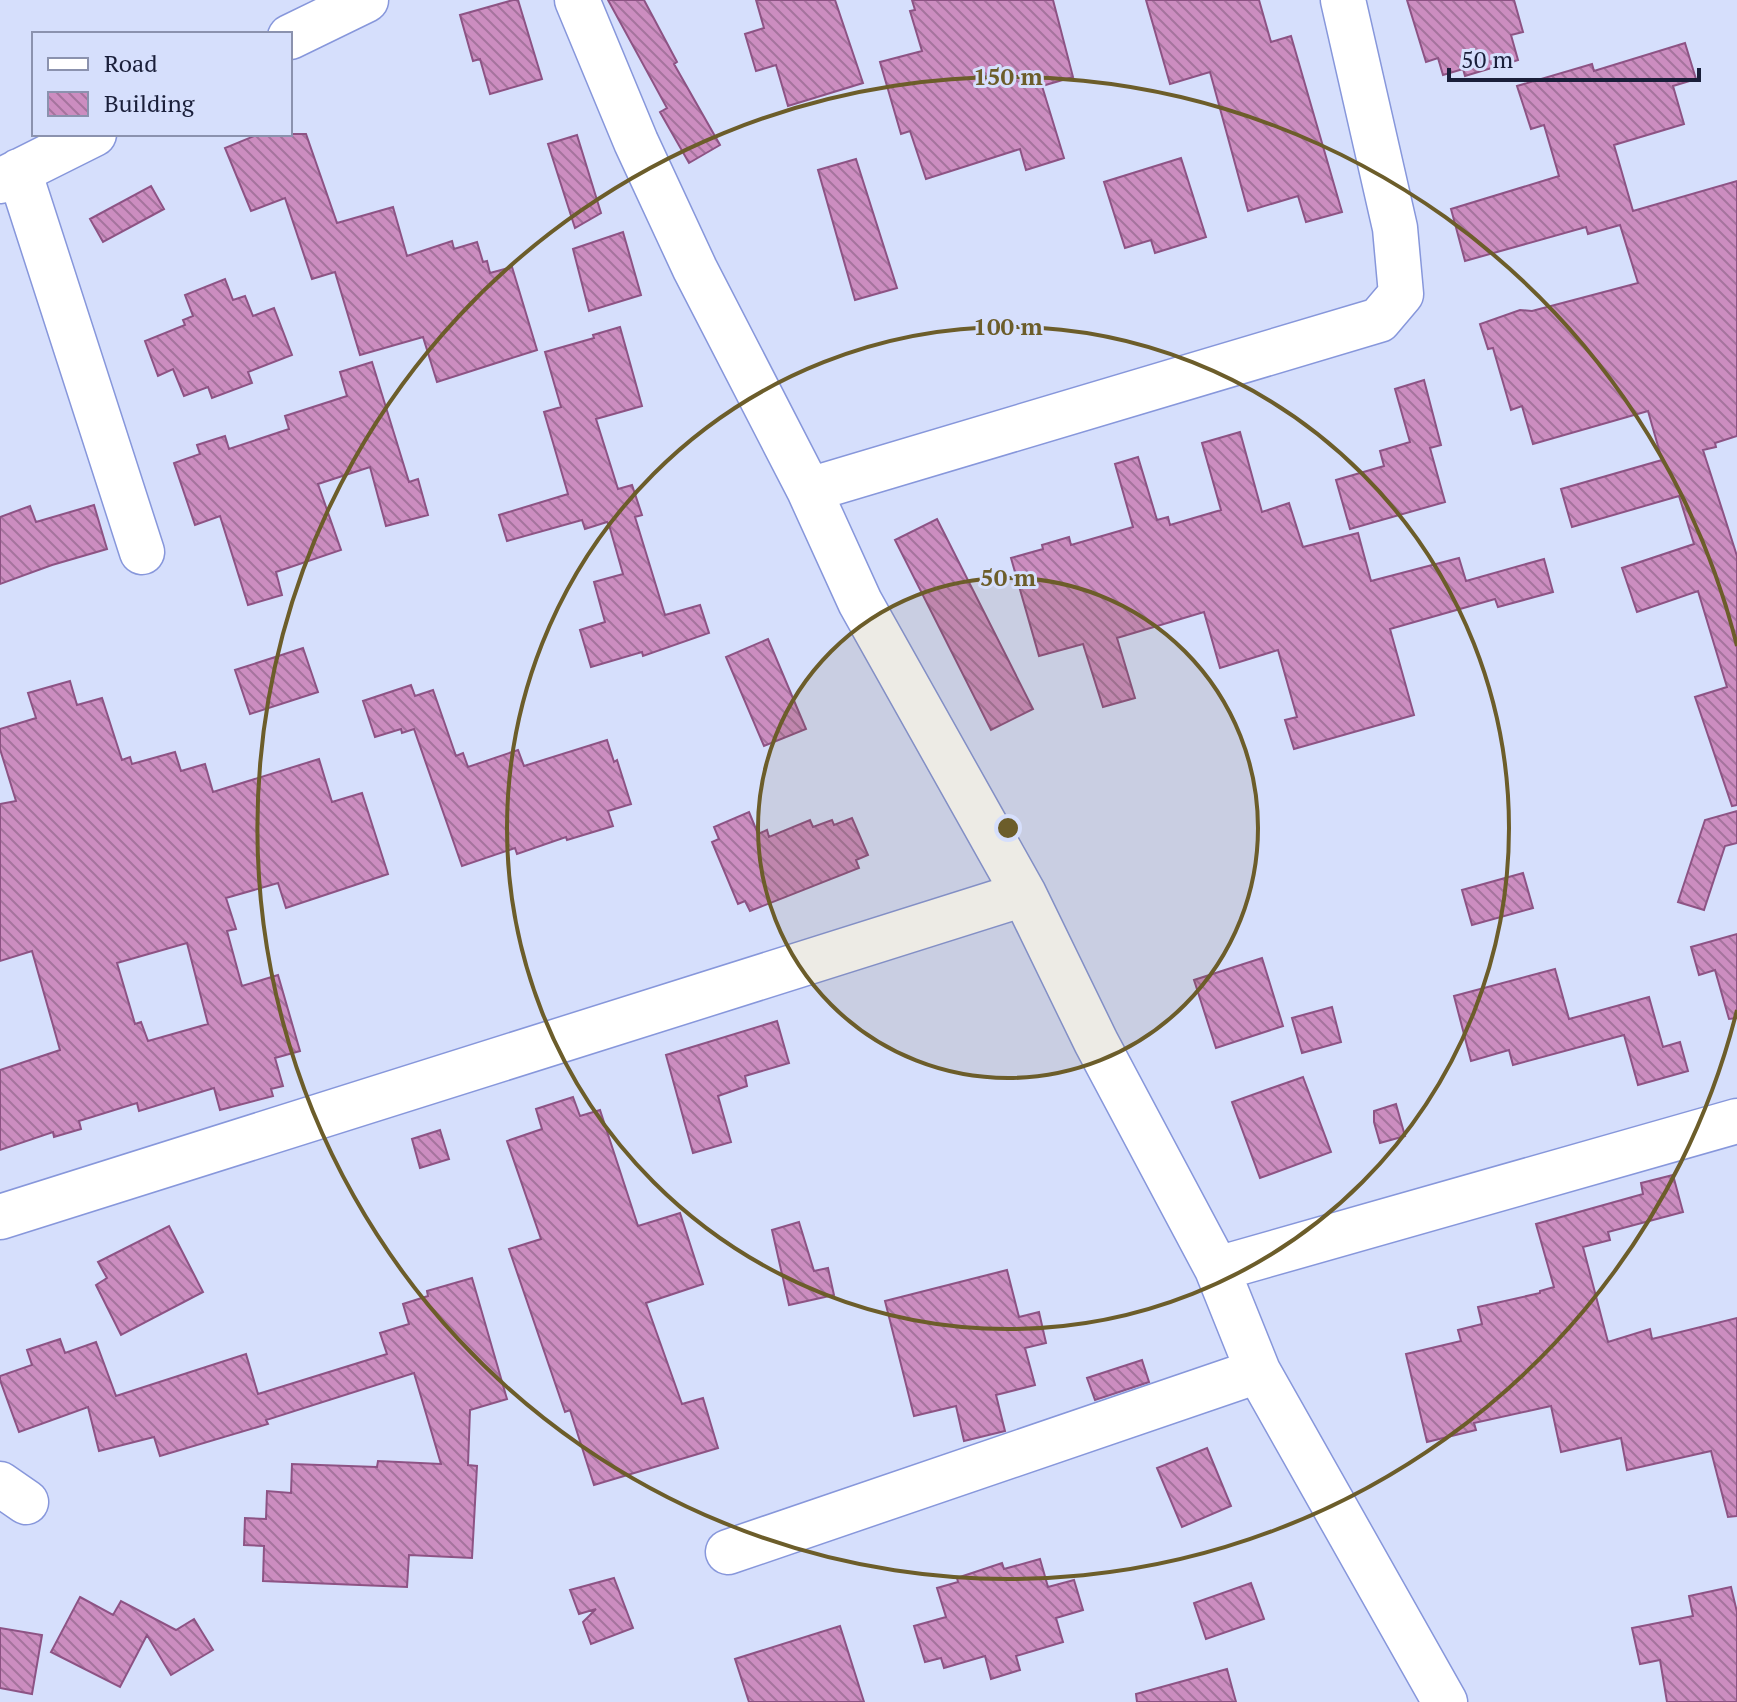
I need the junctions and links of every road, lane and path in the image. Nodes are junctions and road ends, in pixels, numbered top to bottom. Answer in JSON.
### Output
{"nodes":[{"id":1,"x":366,"y":0,"type":"edge"},
{"id":2,"x":577,"y":0,"type":"edge"},
{"id":3,"x":1343,"y":0,"type":"edge"},
{"id":4,"x":292,"y":36,"type":"edge"},
{"id":5,"x":90,"y":136,"type":"edge"},
{"id":6,"x":10,"y":176,"type":"edge"},
{"id":7,"x":809,"y":490,"type":"junction"},
{"id":8,"x":142,"y":552,"type":"dead end"},
{"id":9,"x":1024,"y":894,"type":"junction"},
{"id":10,"x":1737,"y":1121,"type":"edge"},
{"id":11,"x":0,"y":1217,"type":"edge"},
{"id":12,"x":1217,"y":1269,"type":"junction"},
{"id":13,"x":1258,"y":1371,"type":"junction"},
{"id":14,"x":728,"y":1552,"type":"dead end"},
{"id":15,"x":1445,"y":1702,"type":"edge"}],
"edges":[{"from":1,"to":4,"type":"street"},
{"from":2,"to":7,"type":"street"},
{"from":3,"to":7,"type":"street"},
{"from":5,"to":6,"type":"street"},
{"from":6,"to":8,"type":"street"},
{"from":7,"to":9,"type":"street"},
{"from":9,"to":11,"type":"street"},
{"from":9,"to":12,"type":"street"},
{"from":10,"to":12,"type":"street"},
{"from":12,"to":13,"type":"street"},
{"from":13,"to":14,"type":"street"},
{"from":13,"to":15,"type":"street"}]}
